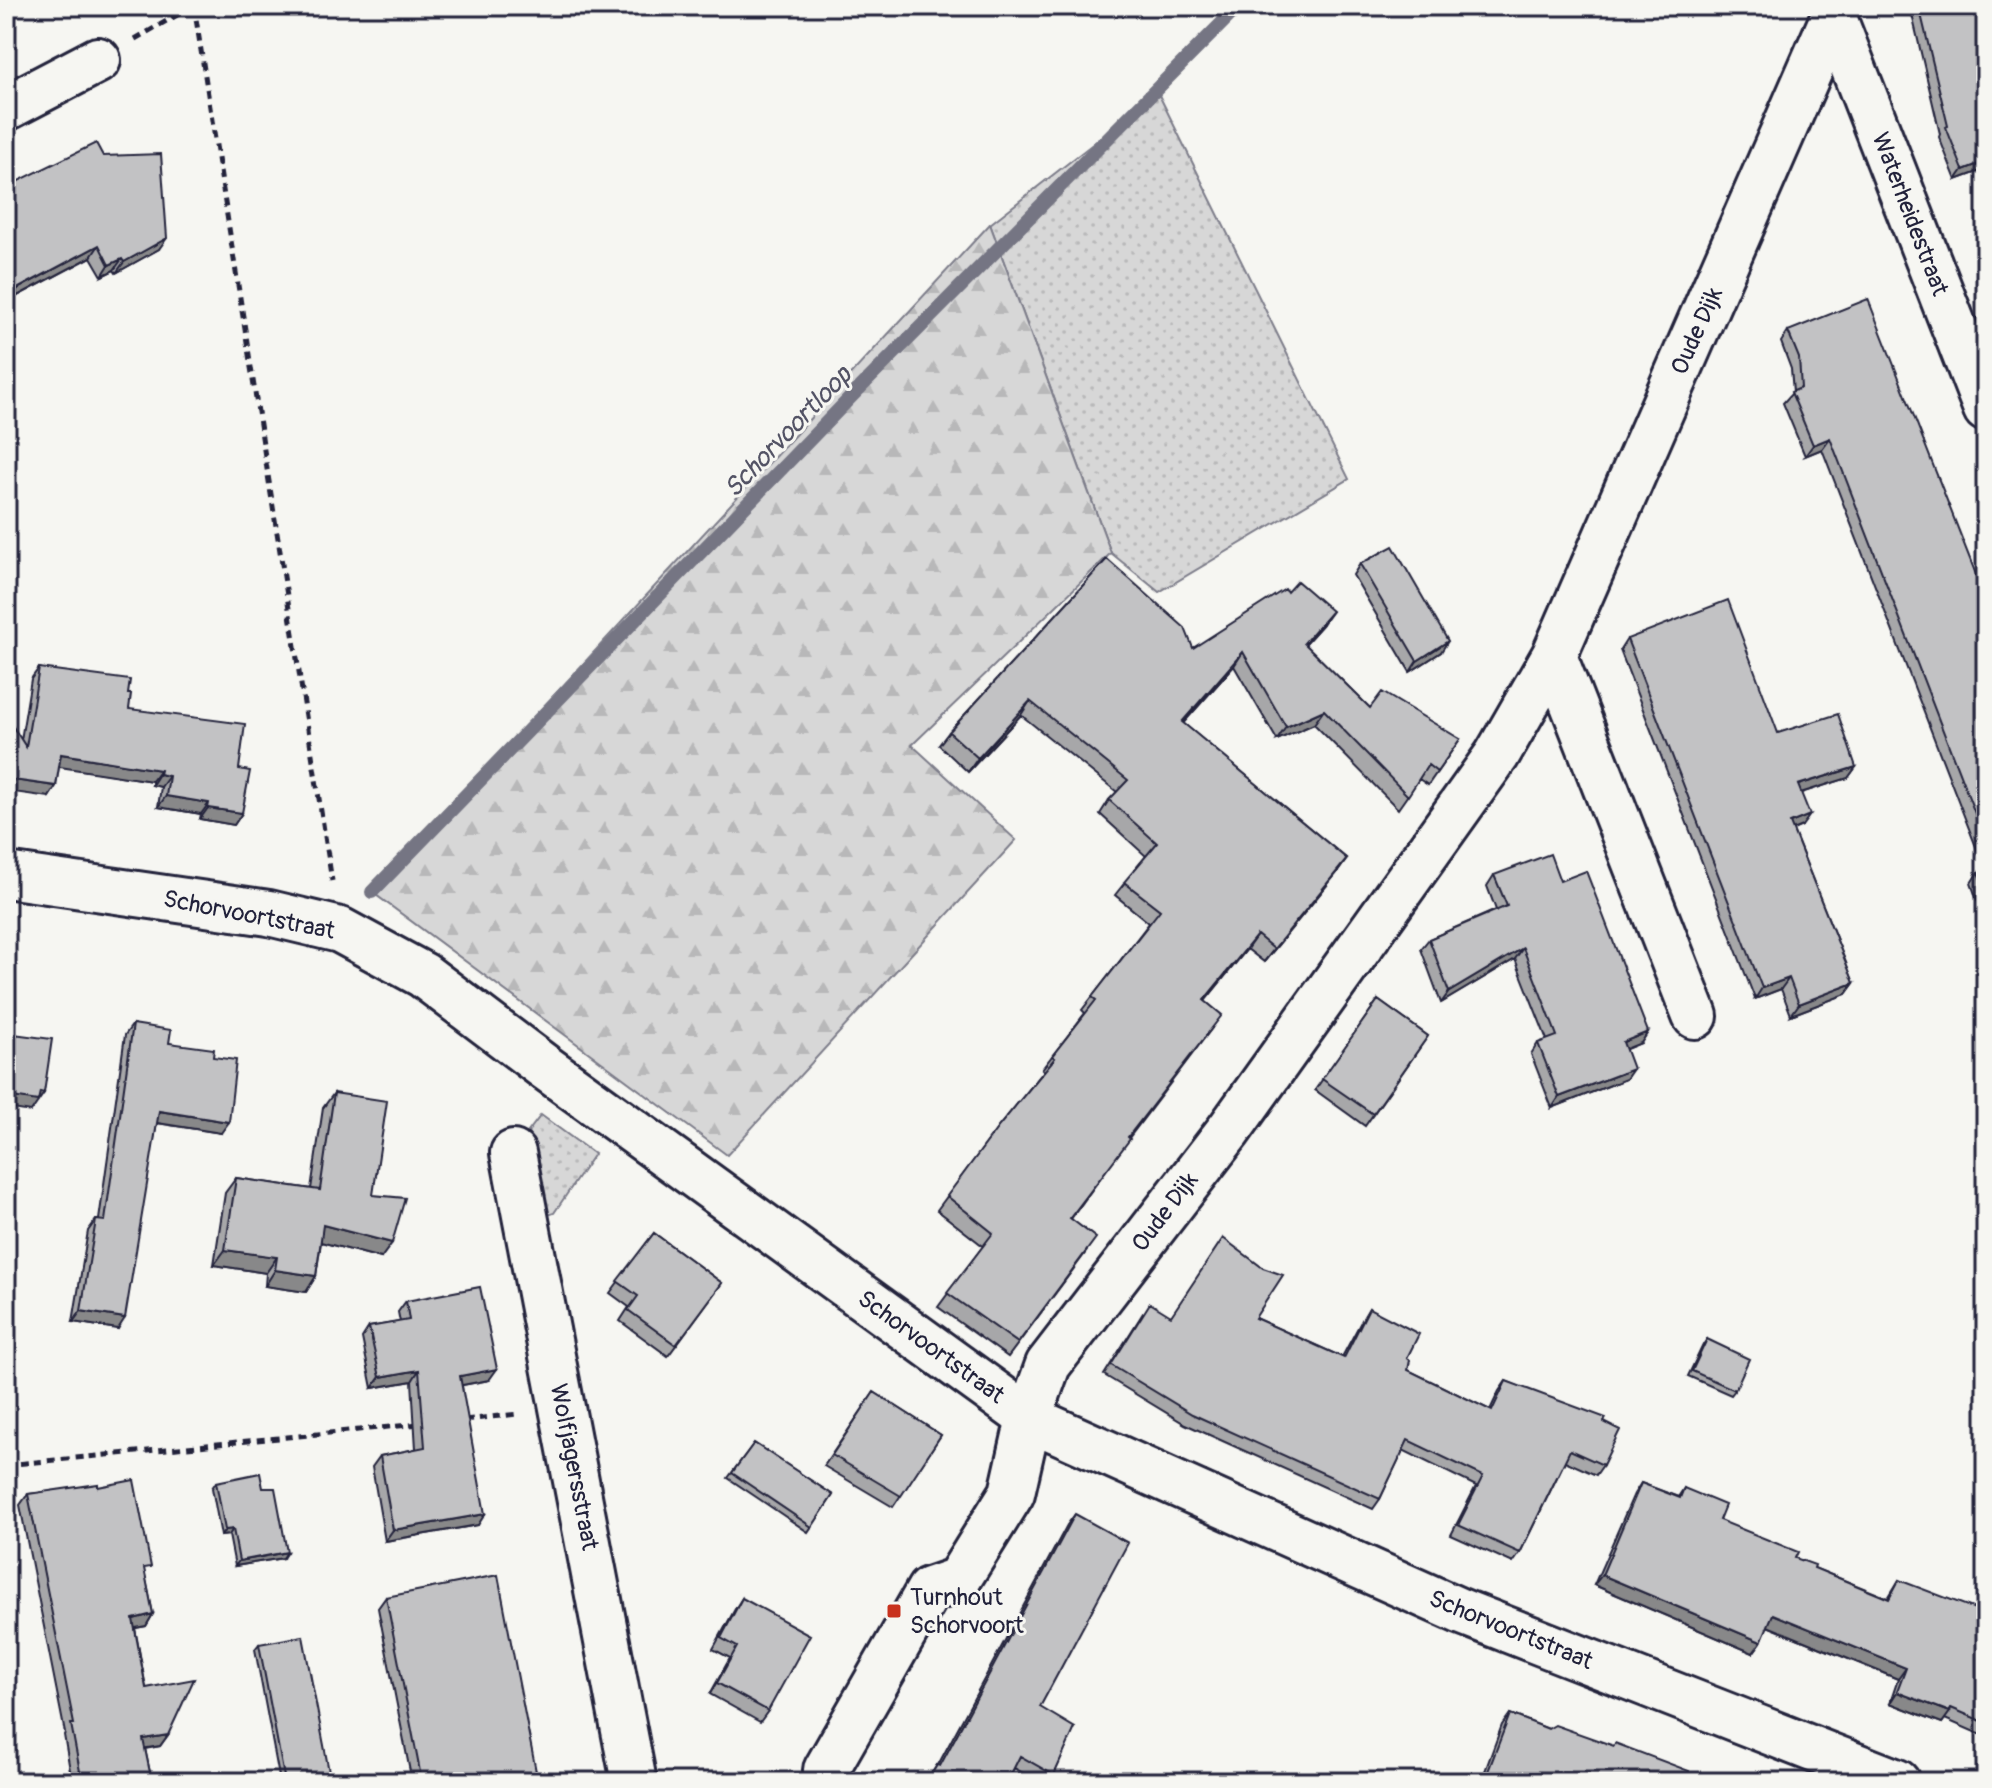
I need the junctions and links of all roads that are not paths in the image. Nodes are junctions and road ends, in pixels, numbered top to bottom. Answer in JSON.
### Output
{"nodes":[{"id":1,"x":1836,"y":12,"type":"edge"},
{"id":2,"x":98,"y":60,"type":"road end"},
{"id":3,"x":6,"y":108,"type":"edge"},
{"id":4,"x":1986,"y":409,"type":"edge"},
{"id":5,"x":1554,"y":656,"type":"junction"},
{"id":6,"x":6,"y":875,"type":"edge"},
{"id":7,"x":1695,"y":1016,"type":"dead end"},
{"id":8,"x":513,"y":1153,"type":"dead end"},
{"id":9,"x":1029,"y":1418,"type":"junction"},
{"id":10,"x":634,"y":1782,"type":"edge"},
{"id":11,"x":829,"y":1782,"type":"edge"},
{"id":12,"x":1897,"y":1782,"type":"edge"}],
"edges":[{"from":1,"to":4,"type":"street","name":"Waterheidestraat"},
{"from":1,"to":5,"type":"street","name":"Oude Dijk"},
{"from":2,"to":3,"type":"street"},
{"from":5,"to":7,"type":"street"},
{"from":5,"to":9,"type":"street","name":"Oude Dijk"},
{"from":6,"to":9,"type":"street","name":"Schorvoortstraat"},
{"from":8,"to":10,"type":"street","name":"Wolfjagersstraat"},
{"from":9,"to":11,"type":"street","name":"Oude Dijk"},
{"from":9,"to":12,"type":"street","name":"Schorvoortstraat"}]}
